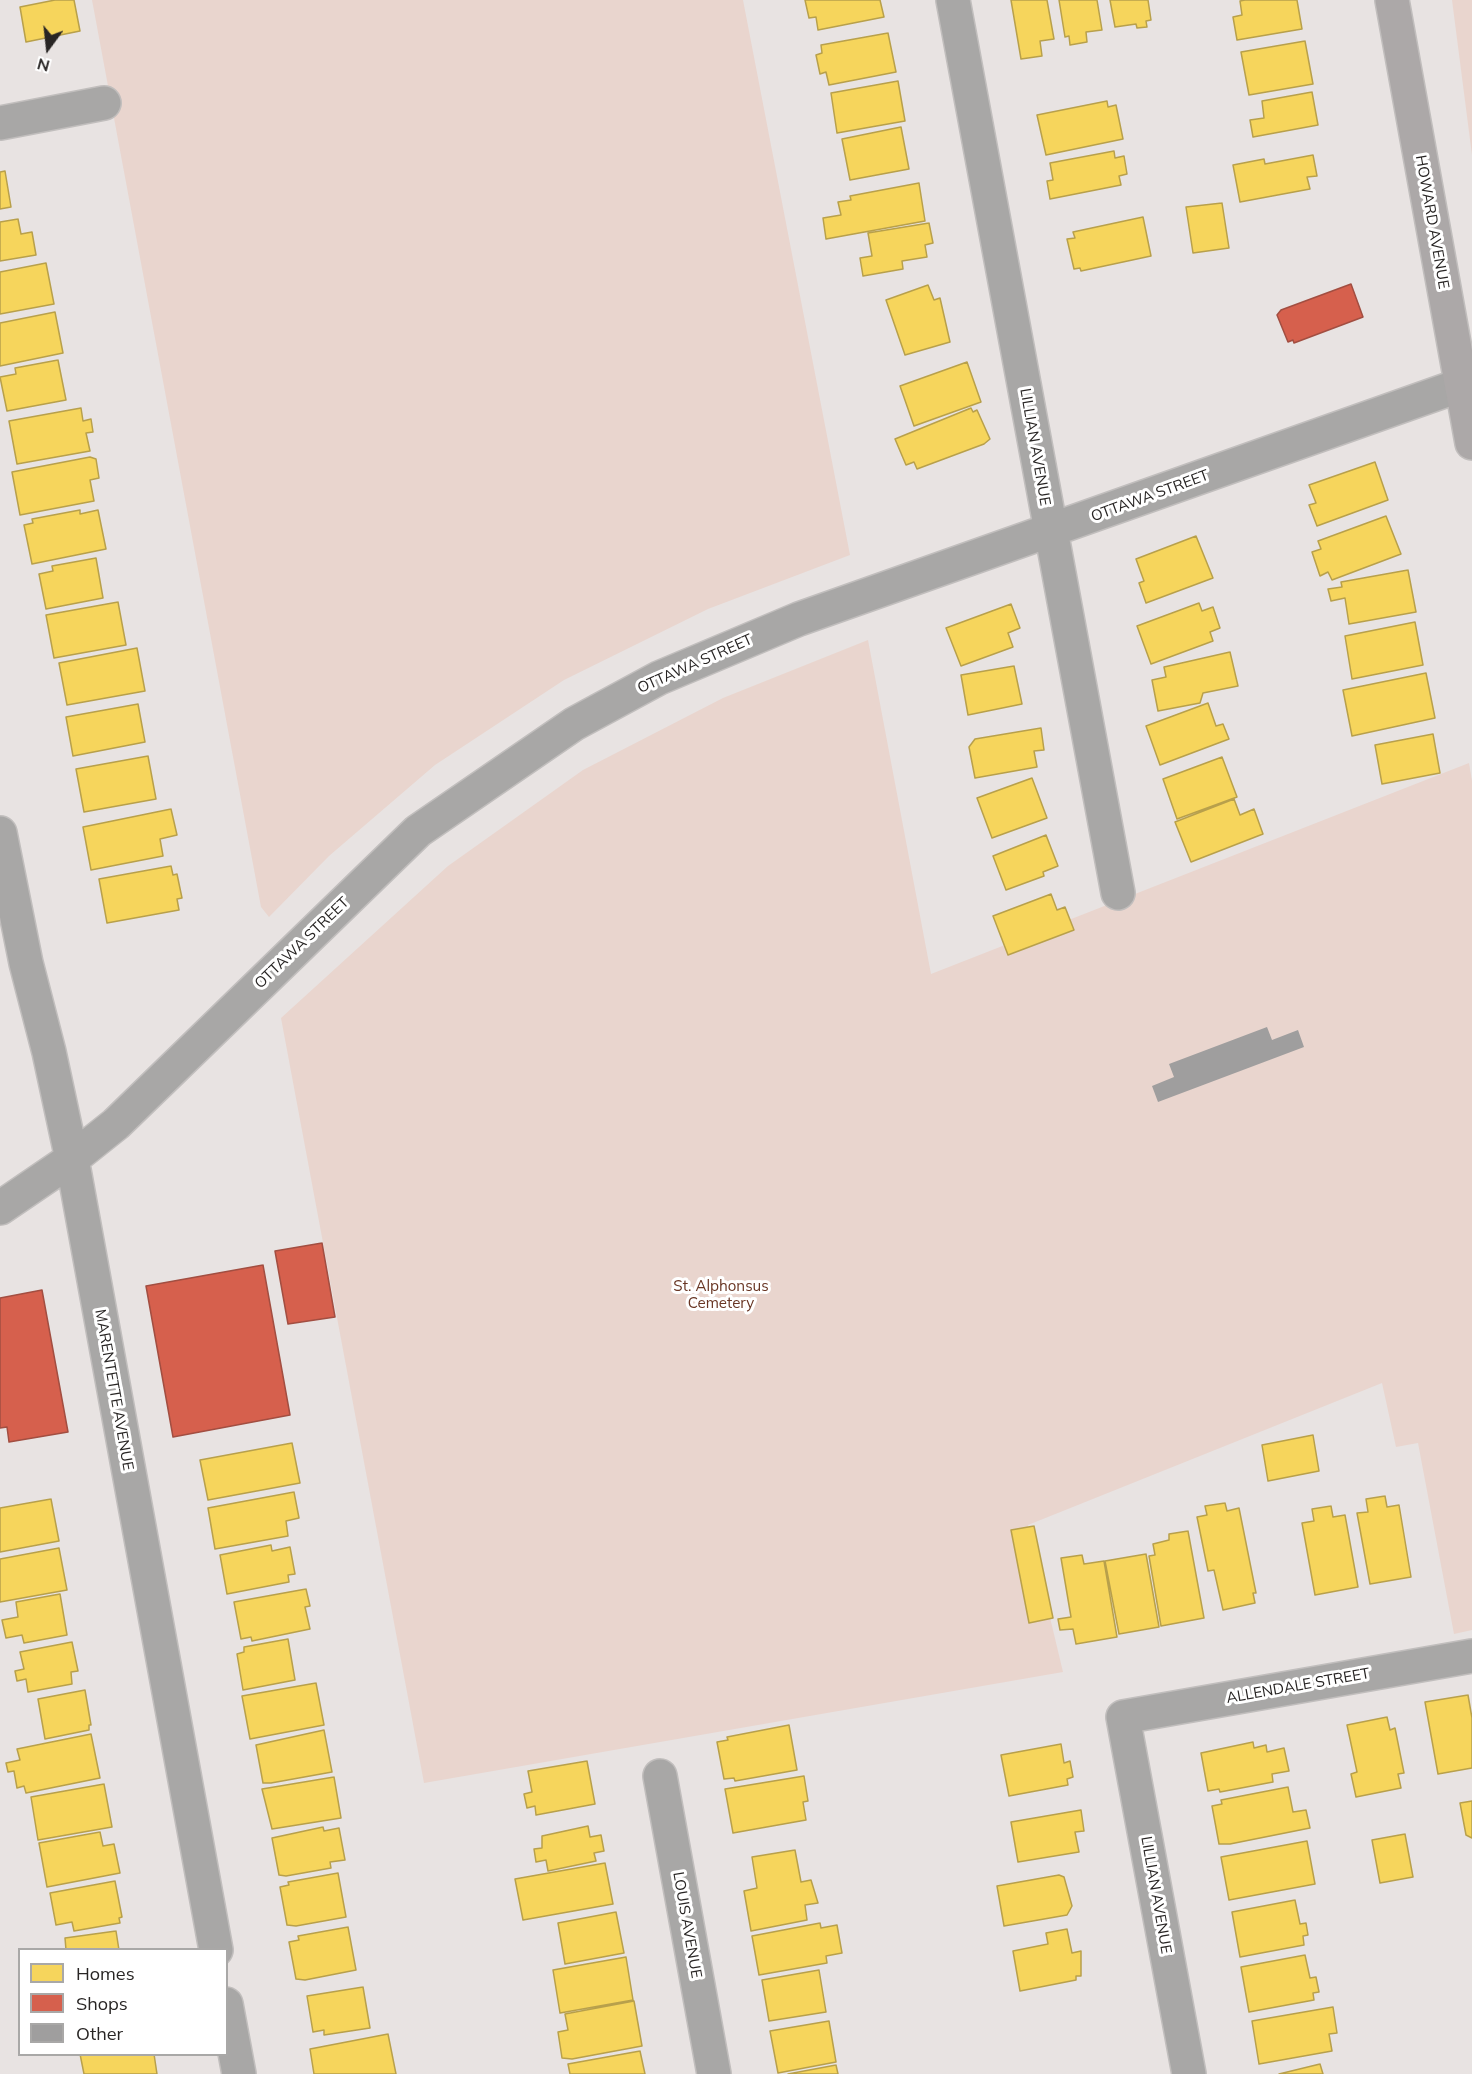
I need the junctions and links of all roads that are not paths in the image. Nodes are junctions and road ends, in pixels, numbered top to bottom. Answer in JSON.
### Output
{"nodes":[{"id":1,"x":953,"y":0,"type":"edge"},
{"id":2,"x":1392,"y":0,"type":"edge"},
{"id":3,"x":104,"y":103,"type":"dead end"},
{"id":4,"x":0,"y":123,"type":"edge"},
{"id":5,"x":1461,"y":385,"type":"junction"},
{"id":6,"x":1472,"y":443,"type":"edge"},
{"id":7,"x":1051,"y":531,"type":"junction"},
{"id":8,"x":0,"y":833,"type":"edge"},
{"id":9,"x":1118,"y":893,"type":"dead end"},
{"id":10,"x":72,"y":1159,"type":"junction"},
{"id":11,"x":0,"y":1208,"type":"edge"},
{"id":12,"x":1472,"y":1656,"type":"edge"},
{"id":13,"x":1123,"y":1717,"type":"joint"},
{"id":14,"x":660,"y":1776,"type":"dead end"},
{"id":15,"x":216,"y":1948,"type":"edge"},
{"id":16,"x":228,"y":2015,"type":"edge"},
{"id":17,"x":239,"y":2074,"type":"edge"},
{"id":18,"x":714,"y":2074,"type":"edge"},
{"id":19,"x":1189,"y":2074,"type":"edge"}],
"edges":[{"from":1,"to":7,"type":"street","name":"LILLIAN AVENUE"},
{"from":2,"to":5,"type":"main road","name":"HOWARD AVENUE"},
{"from":3,"to":4,"type":"street"},
{"from":5,"to":6,"type":"main road","name":"HOWARD AVENUE"},
{"from":5,"to":7,"type":"street","name":"OTTAWA STREET"},
{"from":7,"to":9,"type":"street","name":"LILLIAN AVENUE"},
{"from":7,"to":10,"type":"street","name":"OTTAWA STREET"},
{"from":8,"to":10,"type":"street","name":"MARENTETTE AVENUE"},
{"from":10,"to":11,"type":"street","name":"OTTAWA STREET"},
{"from":10,"to":15,"type":"street","name":"MARENTETTE AVENUE"},
{"from":12,"to":13,"type":"street","name":"ALLENDALE STREET"},
{"from":13,"to":19,"type":"street","name":"LILLIAN AVENUE"},
{"from":14,"to":18,"type":"street","name":"LOUIS AVENUE"},
{"from":16,"to":17,"type":"street"}]}
